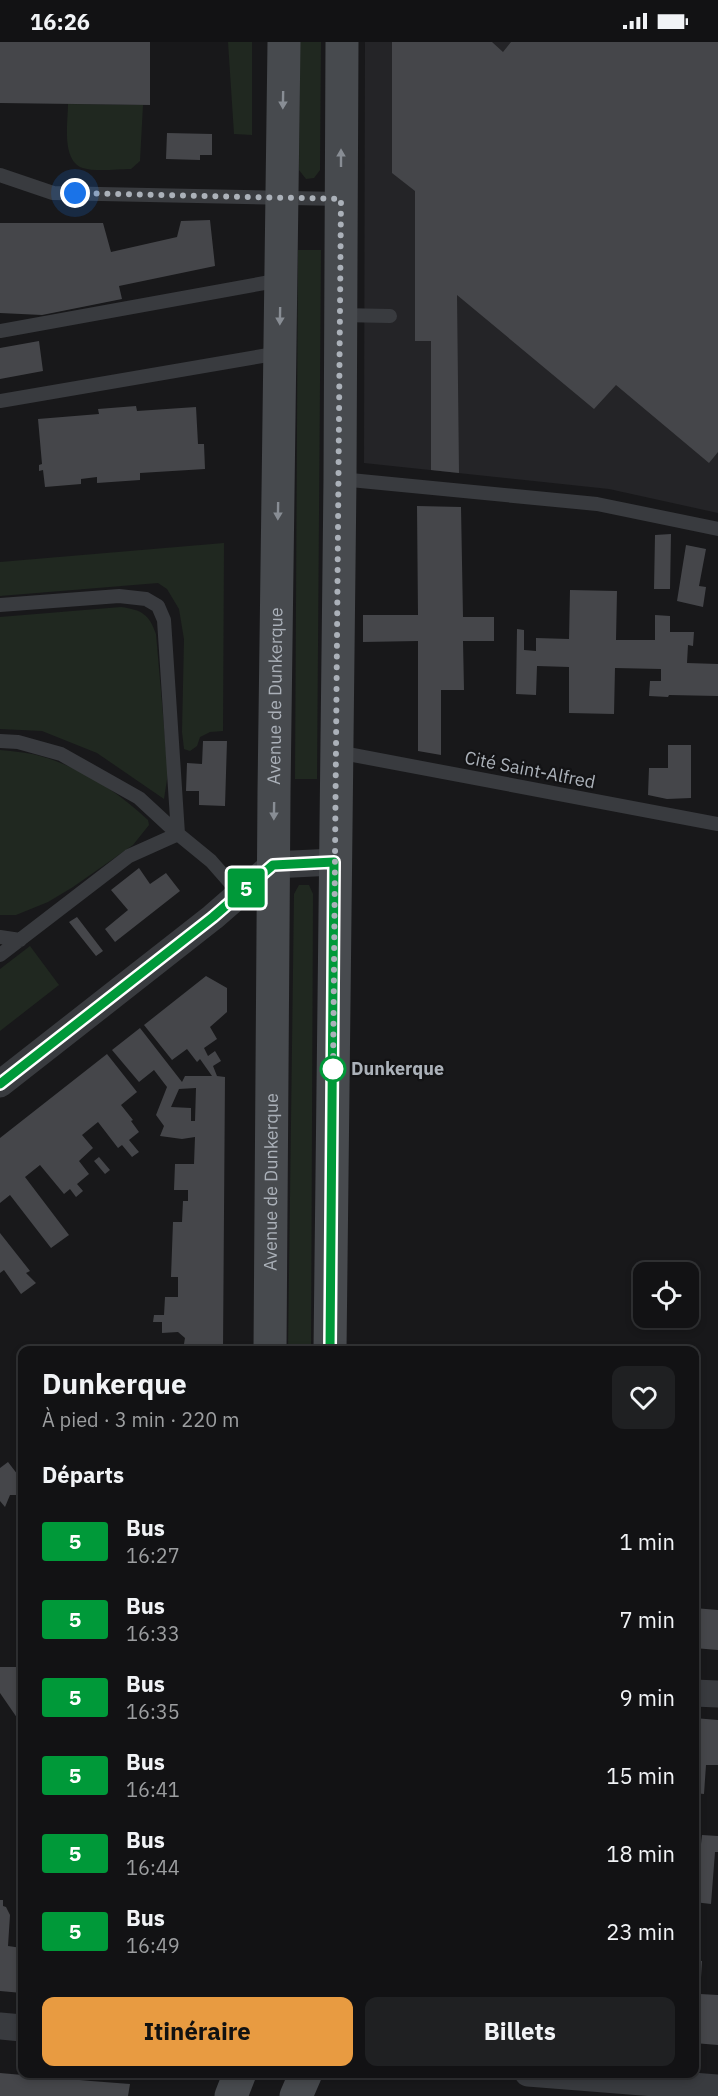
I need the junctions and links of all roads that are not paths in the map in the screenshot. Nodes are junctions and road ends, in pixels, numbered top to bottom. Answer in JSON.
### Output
{"nodes":[{"id":1,"x":284,"y":42,"type":"edge"},
{"id":2,"x":342,"y":42,"type":"edge"},
{"id":3,"x":0,"y":175,"type":"edge"},
{"id":4,"x":282,"y":197,"type":"junction"},
{"id":5,"x":341,"y":199,"type":"junction"},
{"id":6,"x":281,"y":280,"type":"junction"},
{"id":7,"x":340,"y":315,"type":"junction"},
{"id":8,"x":390,"y":316,"type":"dead end"},
{"id":9,"x":0,"y":331,"type":"edge"},
{"id":10,"x":280,"y":353,"type":"junction"},
{"id":11,"x":0,"y":401,"type":"edge"},
{"id":12,"x":340,"y":479,"type":"junction"},
{"id":13,"x":718,"y":529,"type":"edge"},
{"id":14,"x":0,"y":604,"type":"edge"},
{"id":15,"x":0,"y":741,"type":"edge"},
{"id":16,"x":336,"y":752,"type":"junction"},
{"id":17,"x":718,"y":824,"type":"edge"},
{"id":18,"x":178,"y":834,"type":"junction"},
{"id":19,"x":334,"y":862,"type":"junction"},
{"id":20,"x":273,"y":865,"type":"junction"},
{"id":21,"x":240,"y":894,"type":"junction"},
{"id":22,"x":0,"y":937,"type":"edge"},
{"id":23,"x":20,"y":940,"type":"junction"},
{"id":24,"x":0,"y":956,"type":"edge"},
{"id":25,"x":0,"y":1084,"type":"edge"},
{"id":26,"x":270,"y":1346,"type":"edge"},
{"id":27,"x":330,"y":1346,"type":"edge"},
{"id":28,"x":699,"y":1693,"type":"edge"},
{"id":29,"x":718,"y":1694,"type":"edge"},
{"id":30,"x":0,"y":2026,"type":"edge"},
{"id":31,"x":18,"y":2028,"type":"edge"},
{"id":32,"x":238,"y":2078,"type":"edge"},
{"id":33,"x":304,"y":2078,"type":"edge"},
{"id":34,"x":565,"y":2078,"type":"edge"},
{"id":35,"x":718,"y":2088,"type":"edge"},
{"id":36,"x":647,"y":2089,"type":"edge"},
{"id":37,"x":231,"y":2096,"type":"edge"},
{"id":38,"x":296,"y":2096,"type":"edge"}],
"edges":[{"from":1,"to":4,"type":"main road","name":"Avenue de Dunkerque","one_way":true},
{"from":5,"to":2,"type":"main road","one_way":true},
{"from":3,"to":4,"type":"lane"},
{"from":4,"to":5,"type":"lane"},
{"from":4,"to":6,"type":"main road","name":"Avenue de Dunkerque"},
{"from":5,"to":7,"type":"main road"},
{"from":6,"to":9,"type":"lane"},
{"from":6,"to":10,"type":"main road","name":"Avenue de Dunkerque","one_way":true},
{"from":7,"to":8,"type":"lane"},
{"from":7,"to":12,"type":"main road"},
{"from":10,"to":11,"type":"lane"},
{"from":10,"to":20,"type":"main road","name":"Avenue de Dunkerque","one_way":true},
{"from":12,"to":13,"type":"lane"},
{"from":12,"to":16,"type":"main road"},
{"from":14,"to":18,"type":"lane"},
{"from":15,"to":18,"type":"lane"},
{"from":16,"to":17,"type":"lane","name":"Cité Saint-Alfred"},
{"from":16,"to":19,"type":"main road"},
{"from":18,"to":21,"type":"lane"},
{"from":18,"to":23,"type":"lane"},
{"from":19,"to":20,"type":"street"},
{"from":19,"to":27,"type":"main road"},
{"from":20,"to":21,"type":"street"},
{"from":20,"to":26,"type":"main road","name":"Avenue de Dunkerque"},
{"from":21,"to":25,"type":"street"},
{"from":22,"to":23,"type":"lane"},
{"from":23,"to":24,"type":"lane"},
{"from":28,"to":29,"type":"street"},
{"from":30,"to":31,"type":"street"},
{"from":32,"to":37,"type":"main road"},
{"from":33,"to":38,"type":"main road"},
{"from":34,"to":36,"type":"street"},
{"from":35,"to":36,"type":"street"}]}
